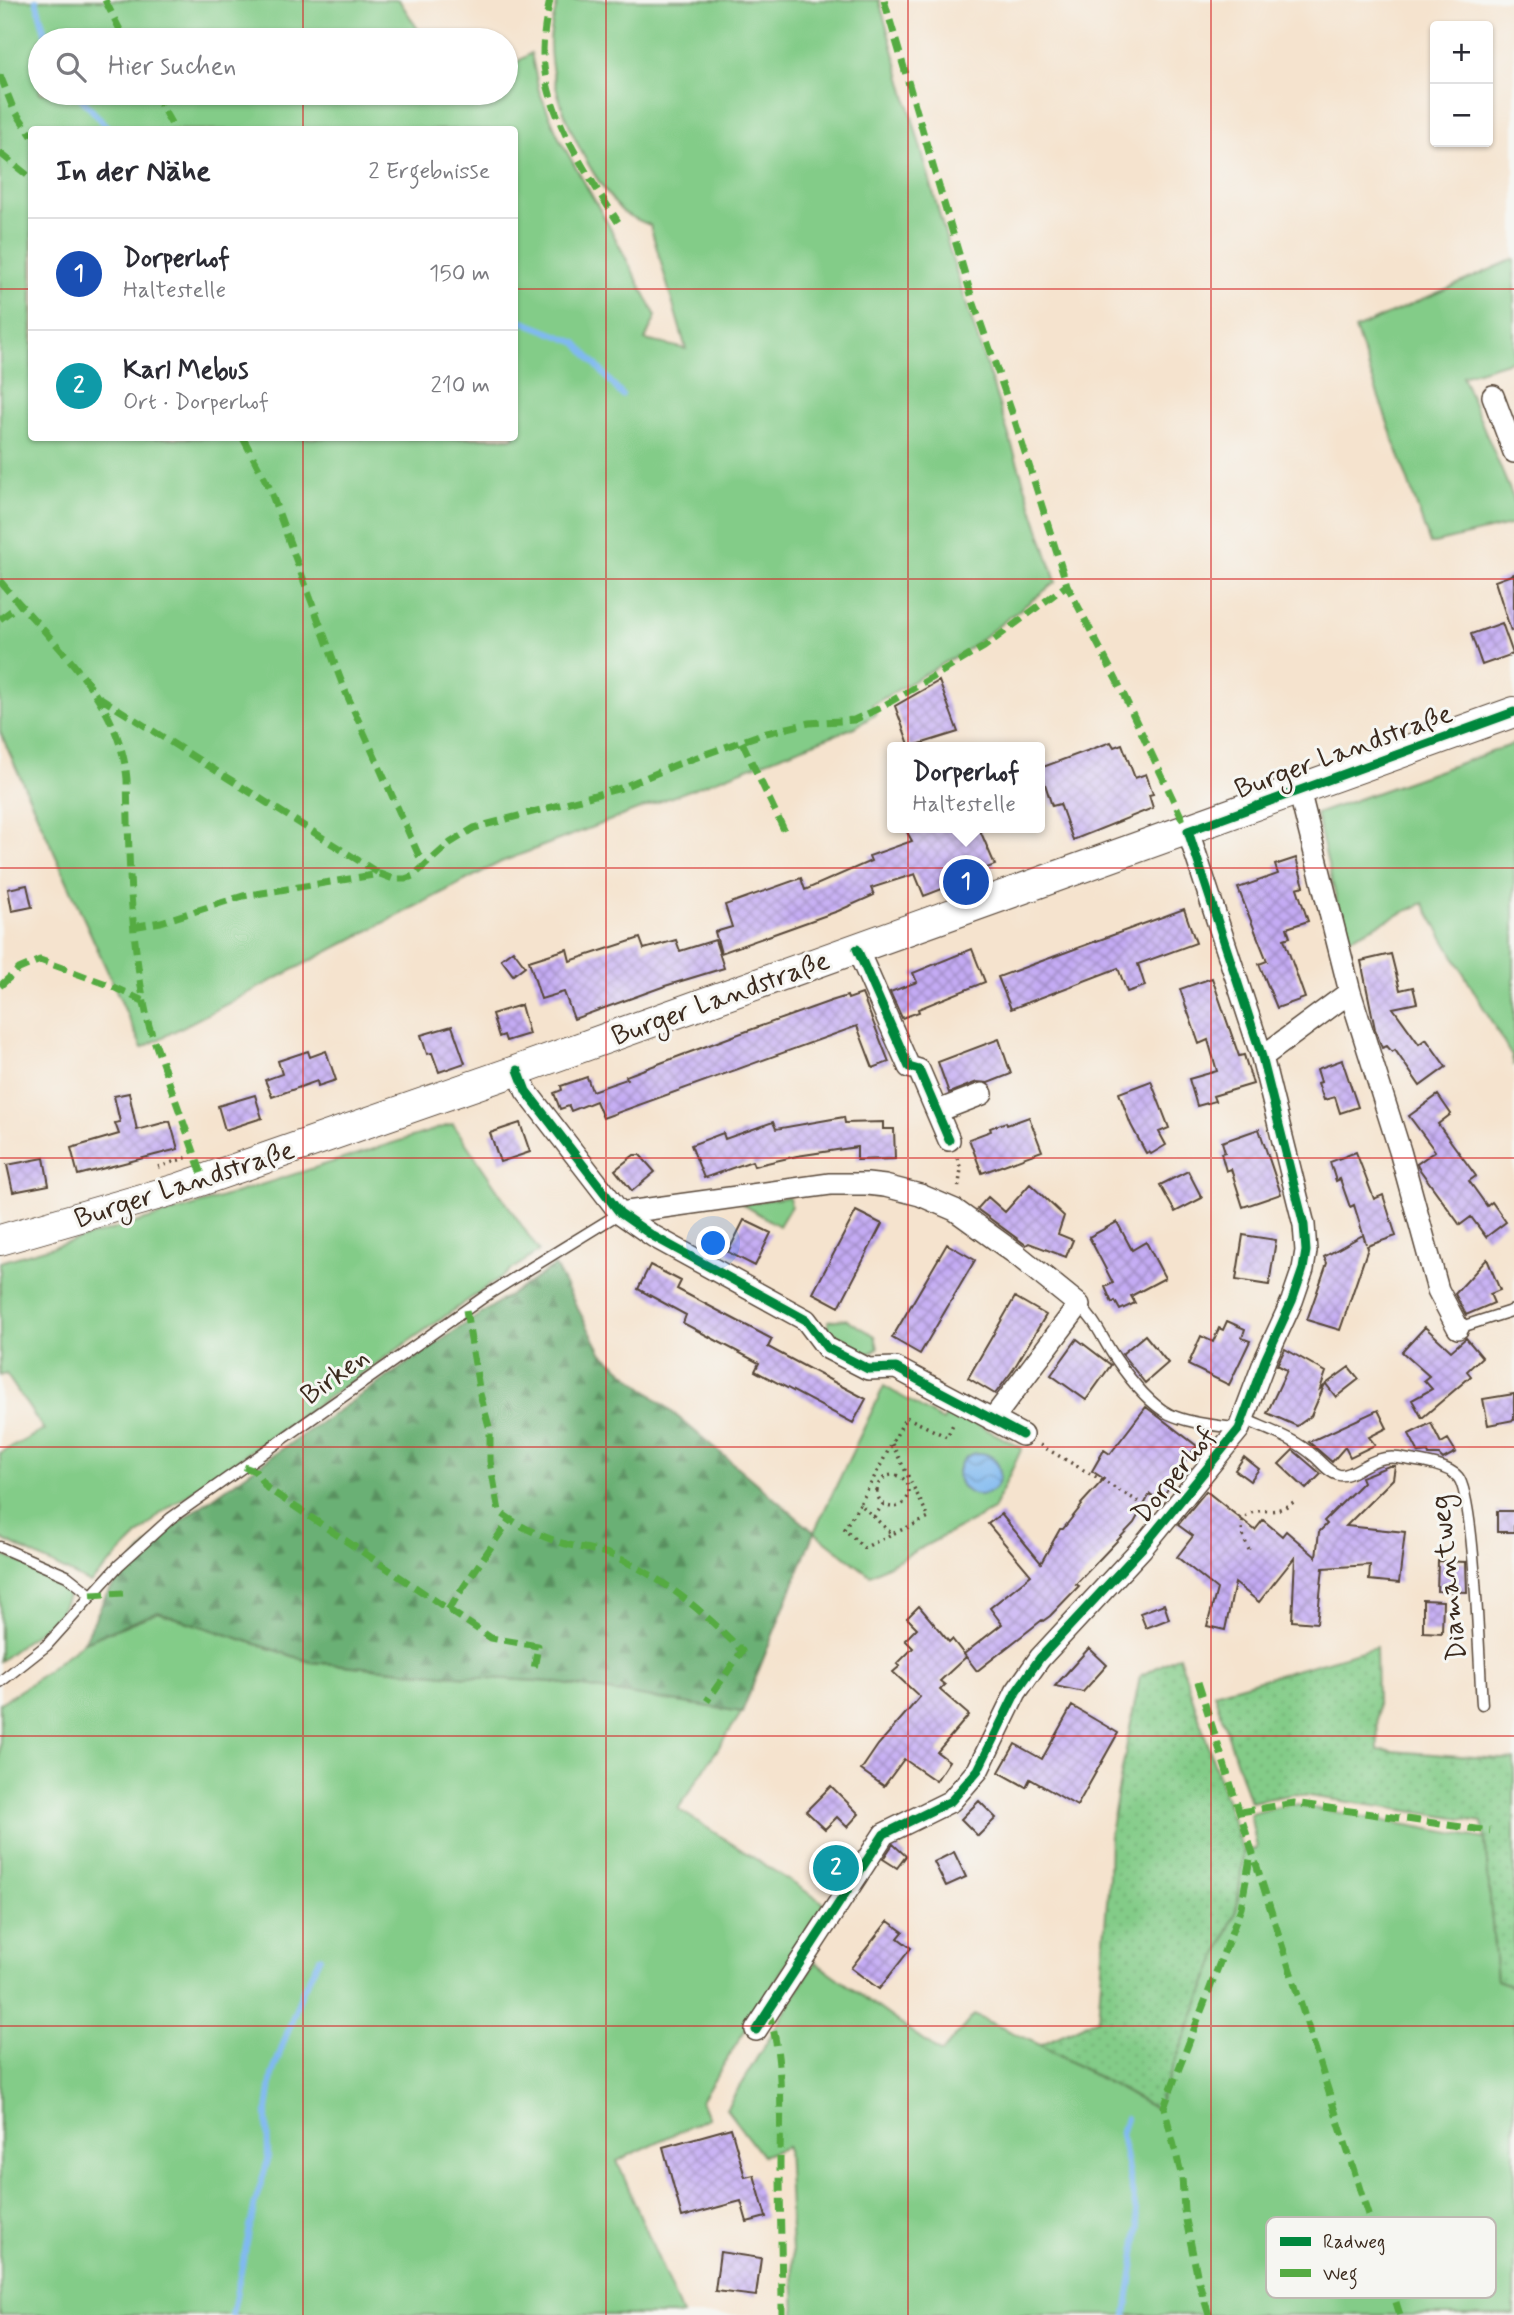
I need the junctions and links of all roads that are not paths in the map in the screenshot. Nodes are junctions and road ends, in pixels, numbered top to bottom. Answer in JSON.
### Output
{"nodes":[{"id":1,"x":1493,"y":396,"type":"dead end"},
{"id":2,"x":1514,"y":453,"type":"edge"},
{"id":3,"x":1514,"y":712,"type":"edge"},
{"id":4,"x":1299,"y":790,"type":"junction"},
{"id":5,"x":1188,"y":831,"type":"junction"},
{"id":6,"x":857,"y":949,"type":"junction"},
{"id":7,"x":1350,"y":992,"type":"junction"},
{"id":8,"x":1262,"y":1057,"type":"junction"},
{"id":9,"x":519,"y":1070,"type":"junction"},
{"id":10,"x":982,"y":1094,"type":"dead end"},
{"id":11,"x":938,"y":1111,"type":"junction"},
{"id":12,"x":949,"y":1140,"type":"road end"},
{"id":13,"x":620,"y":1213,"type":"junction"},
{"id":14,"x":0,"y":1240,"type":"edge"},
{"id":15,"x":1079,"y":1305,"type":"junction"},
{"id":16,"x":1514,"y":1310,"type":"edge"},
{"id":17,"x":1458,"y":1328,"type":"joint"},
{"id":18,"x":992,"y":1420,"type":"junction"},
{"id":19,"x":1241,"y":1424,"type":"junction"},
{"id":20,"x":1022,"y":1435,"type":"road end"},
{"id":21,"x":0,"y":1547,"type":"edge"},
{"id":22,"x":91,"y":1595,"type":"junction"},
{"id":23,"x":0,"y":1682,"type":"edge"},
{"id":24,"x":1482,"y":1704,"type":"dead end"},
{"id":25,"x":755,"y":2030,"type":"dead end"}],
"edges":[{"from":1,"to":2,"type":"street"},
{"from":3,"to":4,"type":"main road","name":"Burger Landstraße"},
{"from":4,"to":5,"type":"main road","name":"Burger Landstraße"},
{"from":4,"to":7,"type":"street"},
{"from":5,"to":6,"type":"main road","name":"Burger Landstraße"},
{"from":5,"to":8,"type":"street","name":"Dorperhof"},
{"from":6,"to":9,"type":"main road","name":"Burger Landstraße"},
{"from":6,"to":11,"type":"street"},
{"from":7,"to":8,"type":"street"},
{"from":7,"to":17,"type":"street"},
{"from":8,"to":19,"type":"street","name":"Dorperhof"},
{"from":9,"to":13,"type":"street"},
{"from":9,"to":14,"type":"main road","name":"Burger Landstraße"},
{"from":10,"to":11,"type":"street"},
{"from":11,"to":12,"type":"street"},
{"from":13,"to":15,"type":"street"},
{"from":13,"to":18,"type":"street"},
{"from":13,"to":22,"type":"lane","name":"Birken"},
{"from":15,"to":18,"type":"street"},
{"from":15,"to":19,"type":"lane","name":"Dorperhof"},
{"from":16,"to":17,"type":"lane"},
{"from":18,"to":20,"type":"street"},
{"from":19,"to":24,"type":"lane","name":"Diamantweg"},
{"from":19,"to":25,"type":"street","name":"Dorperhof"},
{"from":21,"to":22,"type":"lane"},
{"from":22,"to":23,"type":"lane","name":"Birken"}]}
